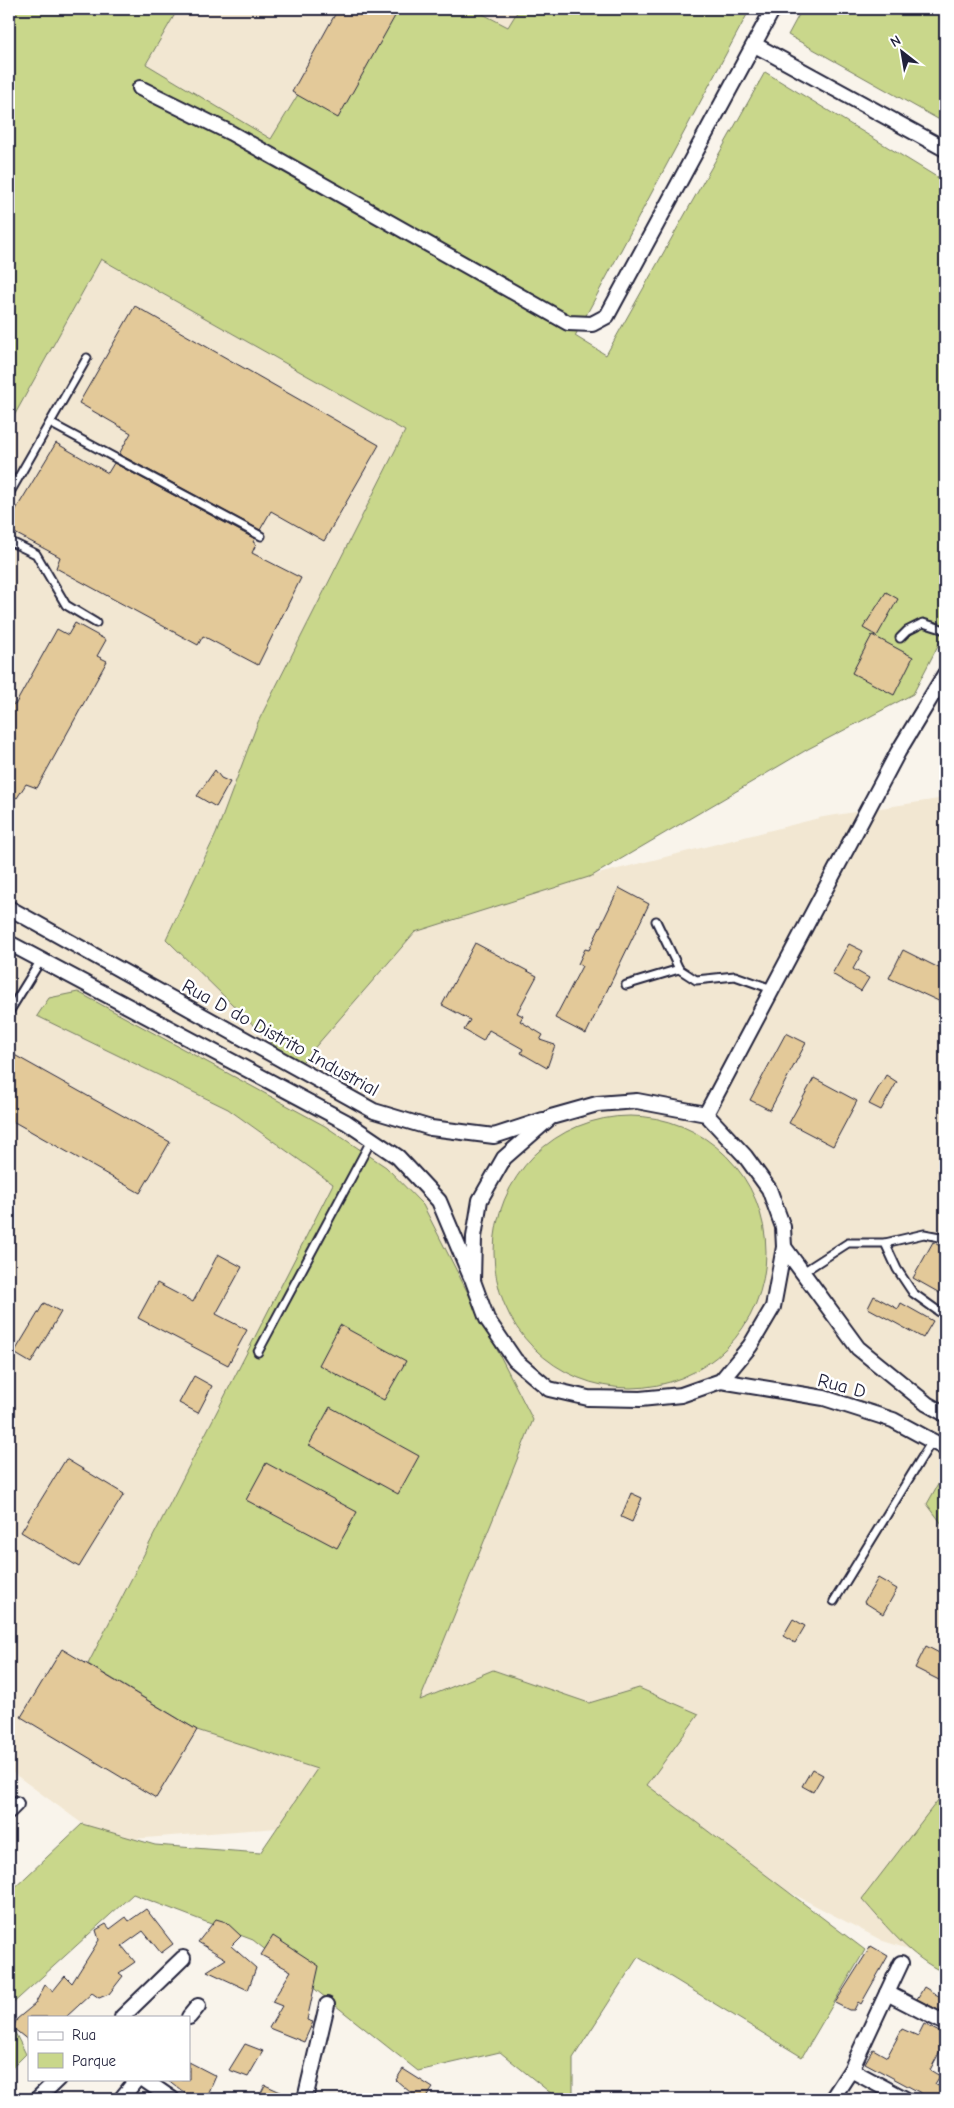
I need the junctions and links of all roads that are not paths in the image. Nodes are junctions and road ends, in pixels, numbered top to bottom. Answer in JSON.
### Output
{"nodes":[{"id":1,"x":773,"y":9,"type":"edge"},
{"id":2,"x":755,"y":45,"type":"junction"},
{"id":3,"x":140,"y":88,"type":"dead end"},
{"id":4,"x":945,"y":149,"type":"edge"},
{"id":5,"x":87,"y":358,"type":"dead end"},
{"id":6,"x":50,"y":423,"type":"junction"},
{"id":7,"x":9,"y":494,"type":"edge"},
{"id":8,"x":260,"y":536,"type":"dead end"},
{"id":9,"x":9,"y":541,"type":"edge"},
{"id":10,"x":96,"y":623,"type":"dead end"},
{"id":11,"x":945,"y":630,"type":"edge"},
{"id":12,"x":900,"y":638,"type":"dead end"},
{"id":13,"x":945,"y":674,"type":"edge"},
{"id":14,"x":9,"y":908,"type":"edge"},
{"id":15,"x":656,"y":921,"type":"dead end"},
{"id":16,"x":9,"y":943,"type":"edge"},
{"id":17,"x":41,"y":960,"type":"junction"},
{"id":18,"x":679,"y":969,"type":"junction"},
{"id":19,"x":626,"y":985,"type":"dead end"},
{"id":20,"x":772,"y":989,"type":"junction"},
{"id":21,"x":9,"y":1012,"type":"edge"},
{"id":22,"x":706,"y":1114,"type":"junction"},
{"id":23,"x":551,"y":1117,"type":"junction"},
{"id":24,"x":372,"y":1139,"type":"junction"},
{"id":25,"x":945,"y":1238,"type":"edge"},
{"id":26,"x":885,"y":1243,"type":"junction"},
{"id":27,"x":784,"y":1247,"type":"junction"},
{"id":28,"x":803,"y":1272,"type":"junction"},
{"id":29,"x":473,"y":1281,"type":"junction"},
{"id":30,"x":945,"y":1316,"type":"edge"},
{"id":31,"x":258,"y":1352,"type":"dead end"},
{"id":32,"x":721,"y":1381,"type":"junction"},
{"id":33,"x":945,"y":1414,"type":"edge"},
{"id":34,"x":932,"y":1441,"type":"junction"},
{"id":35,"x":945,"y":1448,"type":"edge"},
{"id":36,"x":834,"y":1601,"type":"dead end"},
{"id":37,"x":184,"y":1958,"type":"dead end"},
{"id":38,"x":900,"y":1963,"type":"dead end"},
{"id":39,"x":887,"y":1993,"type":"junction"},
{"id":40,"x":327,"y":2005,"type":"dead end"},
{"id":41,"x":123,"y":2016,"type":"edge"},
{"id":42,"x":945,"y":2023,"type":"edge"},
{"id":43,"x":851,"y":2070,"type":"junction"},
{"id":44,"x":57,"y":2080,"type":"edge"},
{"id":45,"x":136,"y":2080,"type":"edge"},
{"id":46,"x":144,"y":2080,"type":"edge"},
{"id":47,"x":37,"y":2099,"type":"edge"},
{"id":48,"x":121,"y":2099,"type":"edge"},
{"id":49,"x":172,"y":2099,"type":"edge"},
{"id":50,"x":306,"y":2099,"type":"edge"},
{"id":51,"x":832,"y":2099,"type":"edge"},
{"id":52,"x":905,"y":2099,"type":"edge"}],
"edges":[{"from":1,"to":2,"type":"street"},
{"from":2,"to":3,"type":"street"},
{"from":2,"to":4,"type":"street"},
{"from":5,"to":6,"type":"lane"},
{"from":6,"to":7,"type":"lane"},
{"from":6,"to":8,"type":"lane"},
{"from":9,"to":10,"type":"lane"},
{"from":11,"to":12,"type":"lane"},
{"from":13,"to":20,"type":"street"},
{"from":14,"to":23,"type":"street","name":"Rua D do Distrito Industrial"},
{"from":15,"to":18,"type":"lane"},
{"from":16,"to":17,"type":"street"},
{"from":17,"to":21,"type":"lane"},
{"from":17,"to":24,"type":"street"},
{"from":18,"to":19,"type":"lane"},
{"from":18,"to":20,"type":"lane"},
{"from":20,"to":22,"type":"street"},
{"from":22,"to":23,"type":"street","name":"Rua D do Distrito Industrial"},
{"from":22,"to":27,"type":"street"},
{"from":23,"to":29,"type":"street"},
{"from":24,"to":29,"type":"street"},
{"from":24,"to":31,"type":"lane"},
{"from":25,"to":26,"type":"lane"},
{"from":26,"to":28,"type":"lane"},
{"from":26,"to":30,"type":"lane"},
{"from":27,"to":28,"type":"street","name":"Rua D"},
{"from":27,"to":32,"type":"street"},
{"from":28,"to":33,"type":"street","name":"Rua D"},
{"from":29,"to":32,"type":"street"},
{"from":32,"to":34,"type":"street","name":"Rua D"},
{"from":34,"to":35,"type":"street","name":"Rua D"},
{"from":34,"to":36,"type":"lane"},
{"from":37,"to":41,"type":"street"},
{"from":38,"to":39,"type":"street"},
{"from":39,"to":42,"type":"street"},
{"from":39,"to":43,"type":"street"},
{"from":40,"to":50,"type":"street"},
{"from":43,"to":51,"type":"street"},
{"from":43,"to":52,"type":"street"},
{"from":44,"to":47,"type":"street"},
{"from":45,"to":48,"type":"street"},
{"from":46,"to":49,"type":"street"}]}
